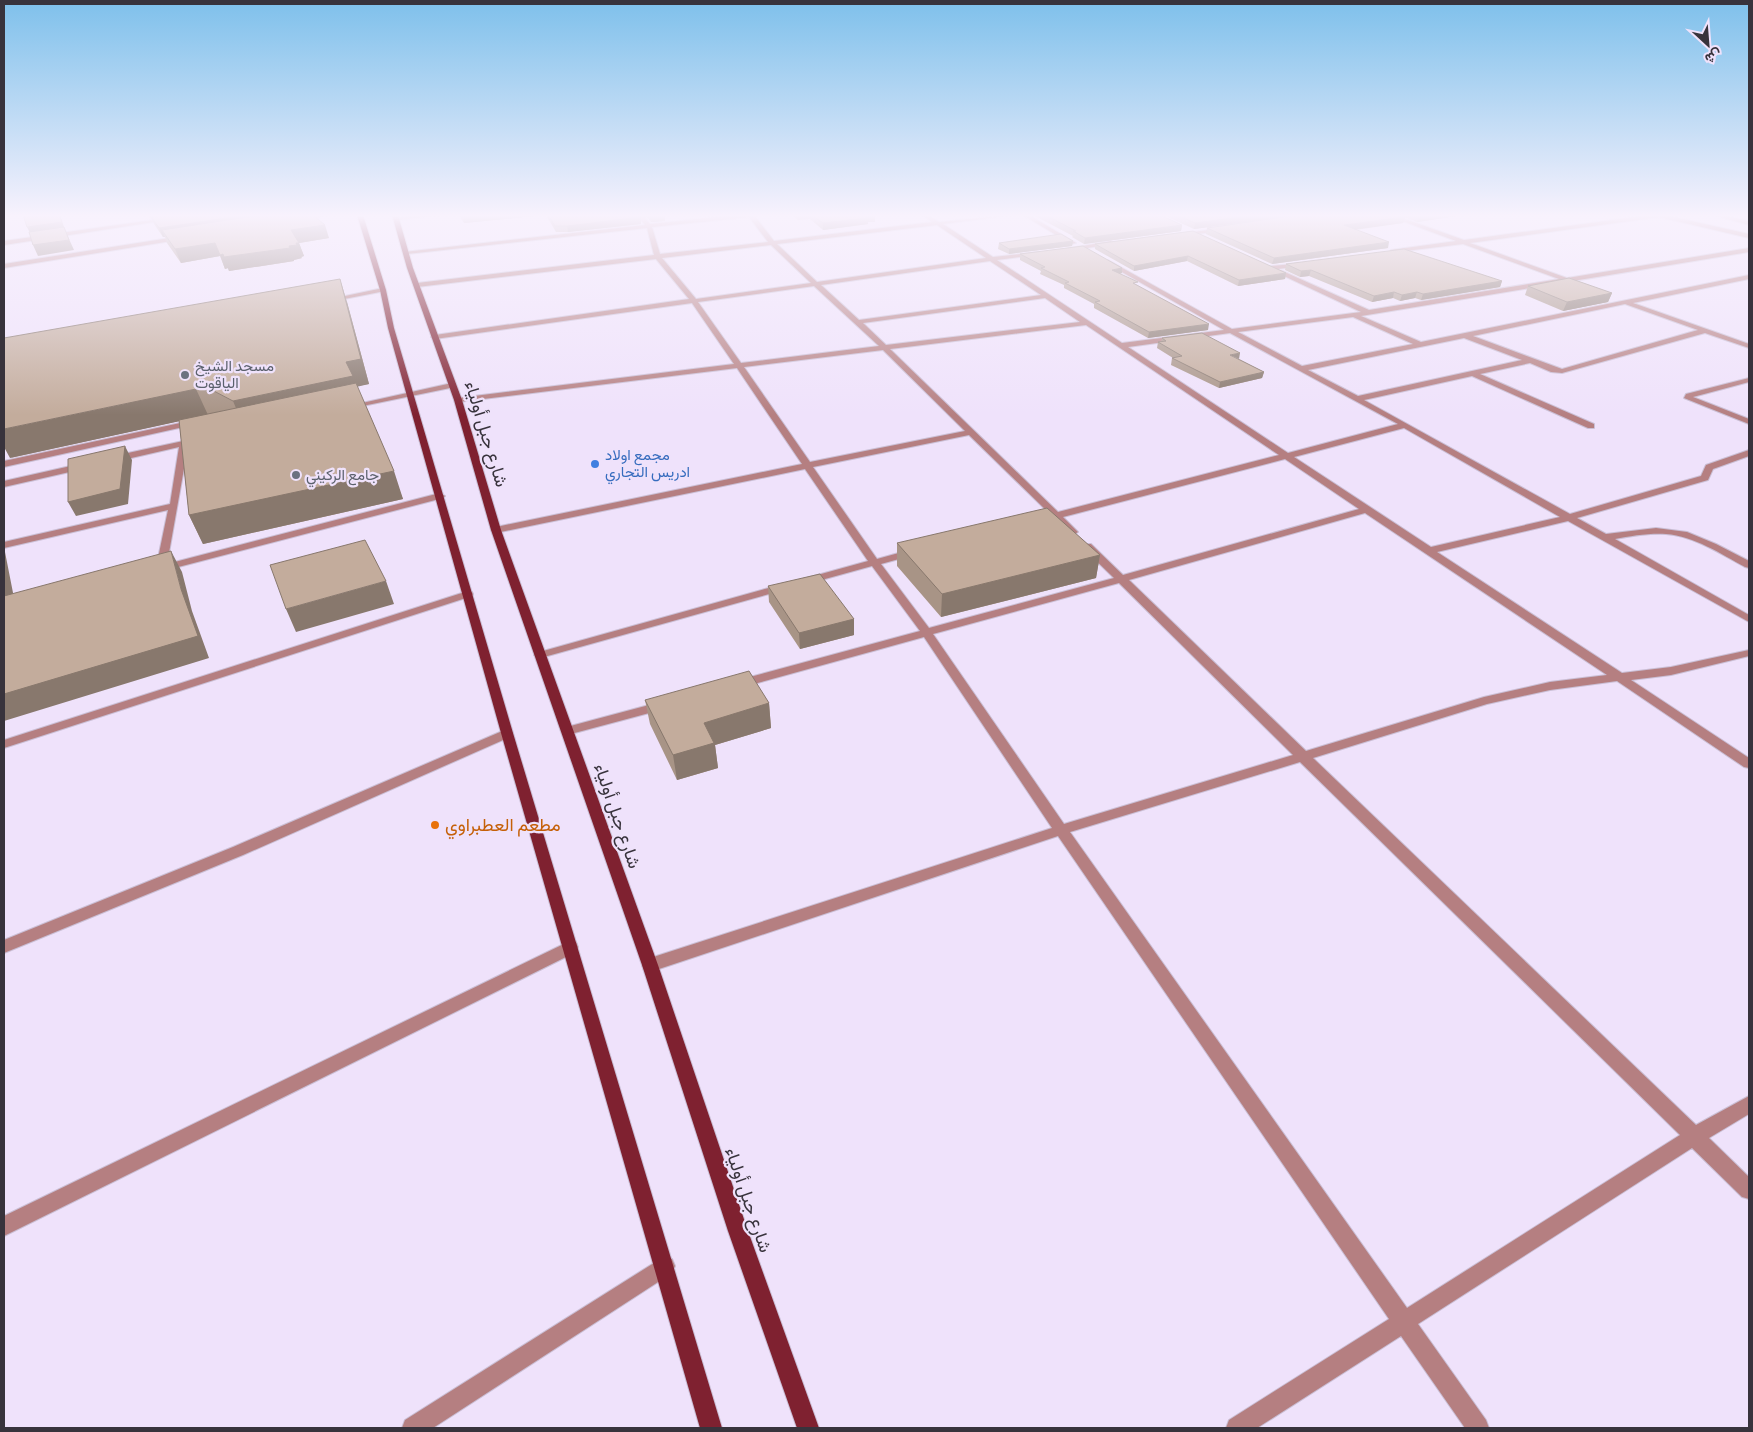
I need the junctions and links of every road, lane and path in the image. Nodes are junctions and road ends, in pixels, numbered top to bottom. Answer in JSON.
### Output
{"nodes":[{"id":1,"x":380,"y":282,"type":"edge"},
{"id":2,"x":416,"y":282,"type":"edge"},
{"id":3,"x":444,"y":282,"type":"edge"},
{"id":4,"x":678,"y":282,"type":"edge"},
{"id":5,"x":824,"y":282,"type":"edge"},
{"id":6,"x":1026,"y":282,"type":"edge"},
{"id":7,"x":1143,"y":282,"type":"edge"},
{"id":8,"x":1302,"y":282,"type":"edge"},
{"id":9,"x":1557,"y":282,"type":"edge"},
{"id":10,"x":1573,"y":282,"type":"edge"},
{"id":11,"x":1725,"y":282,"type":"edge"},
{"id":12,"x":815,"y":283,"type":"junction"},
{"id":13,"x":417,"y":285,"type":"junction"},
{"id":14,"x":1584,"y":286,"type":"edge"},
{"id":15,"x":383,"y":290,"type":"junction"},
{"id":16,"x":1047,"y":296,"type":"junction"},
{"id":17,"x":1616,"y":298,"type":"dead end"},
{"id":18,"x":326,"y":301,"type":"edge"},
{"id":19,"x":694,"y":301,"type":"junction"},
{"id":20,"x":1624,"y":302,"type":"junction"},
{"id":21,"x":1369,"y":313,"type":"junction"},
{"id":22,"x":1354,"y":315,"type":"junction"},
{"id":23,"x":856,"y":322,"type":"junction"},
{"id":24,"x":1087,"y":323,"type":"junction"},
{"id":25,"x":1706,"y":330,"type":"junction"},
{"id":26,"x":1233,"y":332,"type":"junction"},
{"id":27,"x":1464,"y":335,"type":"junction"},
{"id":28,"x":435,"y":337,"type":"junction"},
{"id":29,"x":1419,"y":344,"type":"junction"},
{"id":30,"x":1123,"y":345,"type":"junction"},
{"id":31,"x":1749,"y":346,"type":"edge"},
{"id":32,"x":884,"y":347,"type":"junction"},
{"id":33,"x":1529,"y":361,"type":"junction"},
{"id":34,"x":738,"y":364,"type":"junction"},
{"id":35,"x":1301,"y":369,"type":"junction"},
{"id":36,"x":1472,"y":373,"type":"junction"},
{"id":37,"x":1749,"y":380,"type":"edge"},
{"id":38,"x":452,"y":385,"type":"junction"},
{"id":39,"x":411,"y":393,"type":"junction"},
{"id":40,"x":1356,"y":399,"type":"junction"},
{"id":41,"x":458,"y":400,"type":"junction"},
{"id":42,"x":336,"y":410,"type":"edge"},
{"id":43,"x":201,"y":420,"type":"edge"},
{"id":44,"x":1749,"y":422,"type":"edge"},
{"id":45,"x":1405,"y":425,"type":"junction"},
{"id":46,"x":1591,"y":426,"type":"dead end"},
{"id":47,"x":970,"y":432,"type":"junction"},
{"id":48,"x":209,"y":438,"type":"edge"},
{"id":49,"x":184,"y":444,"type":"junction"},
{"id":50,"x":1749,"y":453,"type":"edge"},
{"id":51,"x":1287,"y":454,"type":"junction"},
{"id":52,"x":108,"y":461,"type":"edge"},
{"id":53,"x":4,"y":464,"type":"edge"},
{"id":54,"x":89,"y":465,"type":"edge"},
{"id":55,"x":809,"y":466,"type":"junction"},
{"id":56,"x":4,"y":484,"type":"edge"},
{"id":57,"x":440,"y":496,"type":"junction"},
{"id":58,"x":174,"y":506,"type":"junction"},
{"id":59,"x":1368,"y":509,"type":"junction"},
{"id":60,"x":1056,"y":516,"type":"junction"},
{"id":61,"x":1567,"y":518,"type":"junction"},
{"id":62,"x":1037,"y":521,"type":"edge"},
{"id":63,"x":496,"y":530,"type":"junction"},
{"id":64,"x":1603,"y":538,"type":"junction"},
{"id":65,"x":4,"y":545,"type":"edge"},
{"id":66,"x":922,"y":550,"type":"edge"},
{"id":67,"x":1431,"y":550,"type":"junction"},
{"id":68,"x":874,"y":562,"type":"junction"},
{"id":69,"x":1749,"y":565,"type":"edge"},
{"id":70,"x":1122,"y":580,"type":"junction"},
{"id":71,"x":468,"y":594,"type":"junction"},
{"id":72,"x":1749,"y":619,"type":"edge"},
{"id":73,"x":927,"y":633,"type":"junction"},
{"id":74,"x":1749,"y":653,"type":"edge"},
{"id":75,"x":540,"y":656,"type":"junction"},
{"id":76,"x":1619,"y":676,"type":"junction"},
{"id":77,"x":728,"y":687,"type":"edge"},
{"id":78,"x":672,"y":702,"type":"edge"},
{"id":79,"x":568,"y":731,"type":"junction"},
{"id":80,"x":507,"y":732,"type":"junction"},
{"id":81,"x":4,"y":744,"type":"edge"},
{"id":82,"x":1303,"y":756,"type":"junction"},
{"id":83,"x":1749,"y":764,"type":"edge"},
{"id":84,"x":1061,"y":830,"type":"junction"},
{"id":85,"x":4,"y":947,"type":"edge"},
{"id":86,"x":570,"y":947,"type":"junction"},
{"id":87,"x":650,"y":966,"type":"junction"},
{"id":88,"x":1749,"y":1104,"type":"edge"},
{"id":89,"x":1693,"y":1137,"type":"junction"},
{"id":90,"x":1749,"y":1190,"type":"edge"},
{"id":91,"x":4,"y":1226,"type":"edge"},
{"id":92,"x":665,"y":1266,"type":"junction"},
{"id":93,"x":1402,"y":1321,"type":"junction"},
{"id":94,"x":413,"y":1428,"type":"edge"},
{"id":95,"x":711,"y":1428,"type":"edge"},
{"id":96,"x":808,"y":1428,"type":"edge"},
{"id":97,"x":1237,"y":1428,"type":"edge"},
{"id":98,"x":1478,"y":1428,"type":"edge"}],
"edges":[{"from":1,"to":15,"type":"main road"},
{"from":2,"to":13,"type":"main road","name":"شارع جبل أولياء"},
{"from":3,"to":13,"type":"street"},
{"from":4,"to":19,"type":"street"},
{"from":5,"to":12,"type":"street"},
{"from":6,"to":16,"type":"street"},
{"from":7,"to":26,"type":"street"},
{"from":8,"to":21,"type":"street"},
{"from":9,"to":21,"type":"street"},
{"from":10,"to":14,"type":"street"},
{"from":11,"to":20,"type":"street"},
{"from":12,"to":19,"type":"street"},
{"from":12,"to":23,"type":"street"},
{"from":13,"to":28,"type":"main road","name":"شارع جبل أولياء"},
{"from":15,"to":18,"type":"street"},
{"from":15,"to":39,"type":"main road"},
{"from":16,"to":23,"type":"street"},
{"from":16,"to":24,"type":"street"},
{"from":17,"to":20,"type":"street"},
{"from":19,"to":28,"type":"street"},
{"from":19,"to":34,"type":"street"},
{"from":20,"to":25,"type":"street"},
{"from":20,"to":27,"type":"street"},
{"from":21,"to":22,"type":"street"},
{"from":22,"to":26,"type":"street"},
{"from":22,"to":29,"type":"street"},
{"from":23,"to":32,"type":"street"},
{"from":24,"to":30,"type":"street"},
{"from":24,"to":32,"type":"street"},
{"from":25,"to":31,"type":"street"},
{"from":25,"to":33,"type":"street"},
{"from":26,"to":30,"type":"street"},
{"from":26,"to":35,"type":"street"},
{"from":27,"to":29,"type":"street"},
{"from":27,"to":33,"type":"street"},
{"from":28,"to":38,"type":"main road","name":"شارع جبل أولياء"},
{"from":29,"to":35,"type":"street"},
{"from":30,"to":51,"type":"street"},
{"from":32,"to":34,"type":"street"},
{"from":32,"to":47,"type":"street"},
{"from":33,"to":36,"type":"street"},
{"from":34,"to":41,"type":"street"},
{"from":34,"to":55,"type":"street"},
{"from":35,"to":40,"type":"street"},
{"from":36,"to":40,"type":"street"},
{"from":36,"to":46,"type":"street"},
{"from":37,"to":44,"type":"street"},
{"from":38,"to":39,"type":"street"},
{"from":38,"to":41,"type":"main road","name":"شارع جبل أولياء"},
{"from":39,"to":42,"type":"street"},
{"from":39,"to":57,"type":"main road"},
{"from":40,"to":45,"type":"street"},
{"from":41,"to":63,"type":"main road","name":"شارع جبل أولياء"},
{"from":43,"to":53,"type":"street"},
{"from":45,"to":51,"type":"street"},
{"from":45,"to":61,"type":"street"},
{"from":47,"to":55,"type":"street"},
{"from":47,"to":60,"type":"street"},
{"from":48,"to":49,"type":"street"},
{"from":49,"to":52,"type":"street"},
{"from":49,"to":58,"type":"street"},
{"from":50,"to":61,"type":"street"},
{"from":51,"to":59,"type":"street"},
{"from":51,"to":60,"type":"street"},
{"from":54,"to":56,"type":"street"},
{"from":55,"to":63,"type":"street"},
{"from":55,"to":68,"type":"street"},
{"from":57,"to":58,"type":"street"},
{"from":57,"to":71,"type":"main road"},
{"from":58,"to":65,"type":"street"},
{"from":59,"to":67,"type":"street"},
{"from":59,"to":70,"type":"street"},
{"from":60,"to":62,"type":"street"},
{"from":60,"to":70,"type":"street"},
{"from":61,"to":64,"type":"street"},
{"from":61,"to":67,"type":"street"},
{"from":63,"to":75,"type":"main road","name":"شارع جبل أولياء"},
{"from":64,"to":69,"type":"street"},
{"from":64,"to":72,"type":"street"},
{"from":66,"to":68,"type":"street"},
{"from":67,"to":76,"type":"street"},
{"from":68,"to":73,"type":"street"},
{"from":68,"to":75,"type":"street"},
{"from":70,"to":73,"type":"street"},
{"from":70,"to":82,"type":"street"},
{"from":71,"to":80,"type":"main road"},
{"from":71,"to":81,"type":"street"},
{"from":73,"to":77,"type":"street"},
{"from":73,"to":84,"type":"street"},
{"from":74,"to":76,"type":"street"},
{"from":75,"to":79,"type":"main road","name":"شارع جبل أولياء"},
{"from":76,"to":82,"type":"street"},
{"from":76,"to":83,"type":"street"},
{"from":78,"to":79,"type":"street"},
{"from":79,"to":87,"type":"main road","name":"شارع جبل أولياء"},
{"from":80,"to":85,"type":"street"},
{"from":80,"to":86,"type":"main road"},
{"from":82,"to":84,"type":"street"},
{"from":82,"to":89,"type":"street"},
{"from":84,"to":87,"type":"street"},
{"from":84,"to":93,"type":"street"},
{"from":86,"to":91,"type":"street"},
{"from":86,"to":92,"type":"main road"},
{"from":87,"to":96,"type":"main road","name":"شارع جبل أولياء"},
{"from":88,"to":89,"type":"street"},
{"from":89,"to":90,"type":"street"},
{"from":89,"to":93,"type":"street"},
{"from":92,"to":94,"type":"street"},
{"from":92,"to":95,"type":"main road"},
{"from":93,"to":97,"type":"street"},
{"from":93,"to":98,"type":"street"}]}
